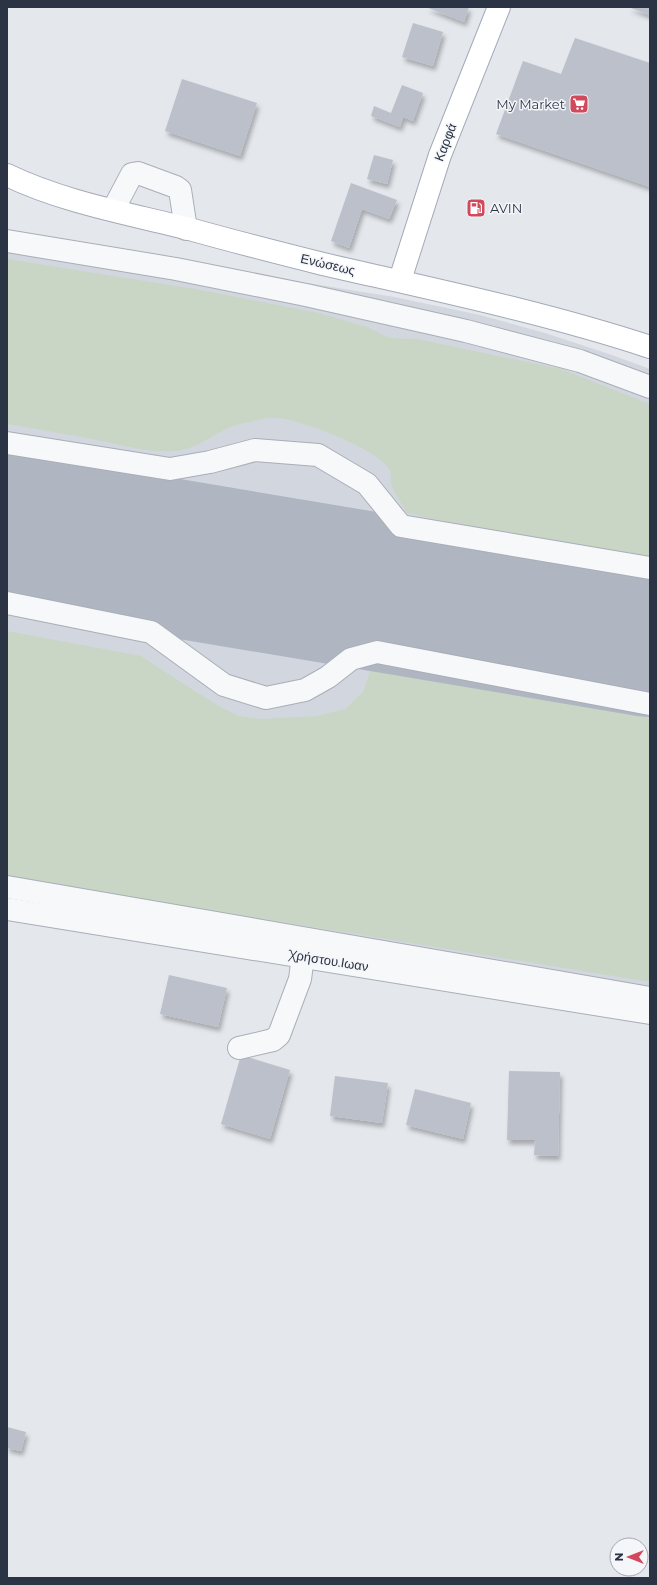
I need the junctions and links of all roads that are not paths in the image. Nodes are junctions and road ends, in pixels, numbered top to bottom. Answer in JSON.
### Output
{"nodes":[{"id":1,"x":499,"y":7,"type":"edge"},
{"id":2,"x":7,"y":175,"type":"edge"},
{"id":3,"x":113,"y":210,"type":"junction"},
{"id":4,"x":186,"y":229,"type":"junction"},
{"id":5,"x":7,"y":241,"type":"edge"},
{"id":6,"x":400,"y":280,"type":"junction"},
{"id":7,"x":650,"y":347,"type":"edge"},
{"id":8,"x":650,"y":387,"type":"edge"},
{"id":9,"x":7,"y":443,"type":"edge"},
{"id":10,"x":650,"y":568,"type":"edge"},
{"id":11,"x":7,"y":603,"type":"edge"},
{"id":12,"x":650,"y":704,"type":"edge"},
{"id":13,"x":7,"y":887,"type":"edge"},
{"id":14,"x":7,"y":909,"type":"edge"},
{"id":15,"x":303,"y":956,"type":"junction"},
{"id":16,"x":650,"y":998,"type":"edge"},
{"id":17,"x":650,"y":1013,"type":"edge"},
{"id":18,"x":239,"y":1048,"type":"dead end"}],
"edges":[{"from":1,"to":6,"type":"main road","name":"Καρφά"},
{"from":2,"to":3,"type":"main road","name":"Ενώσεως"},
{"from":3,"to":4,"type":"main road","name":"Ενώσεως"},
{"from":3,"to":4,"type":"street"},
{"from":4,"to":6,"type":"main road","name":"Ενώσεως"},
{"from":5,"to":8,"type":"street"},
{"from":6,"to":7,"type":"main road","name":"Ενώσεως"},
{"from":9,"to":10,"type":"street"},
{"from":11,"to":12,"type":"street"},
{"from":13,"to":16,"type":"street"},
{"from":14,"to":15,"type":"street","name":"Χρήστου.Ιωαν"},
{"from":15,"to":17,"type":"street","name":"Χρήστου.Ιωαν"},
{"from":15,"to":18,"type":"street"}]}
